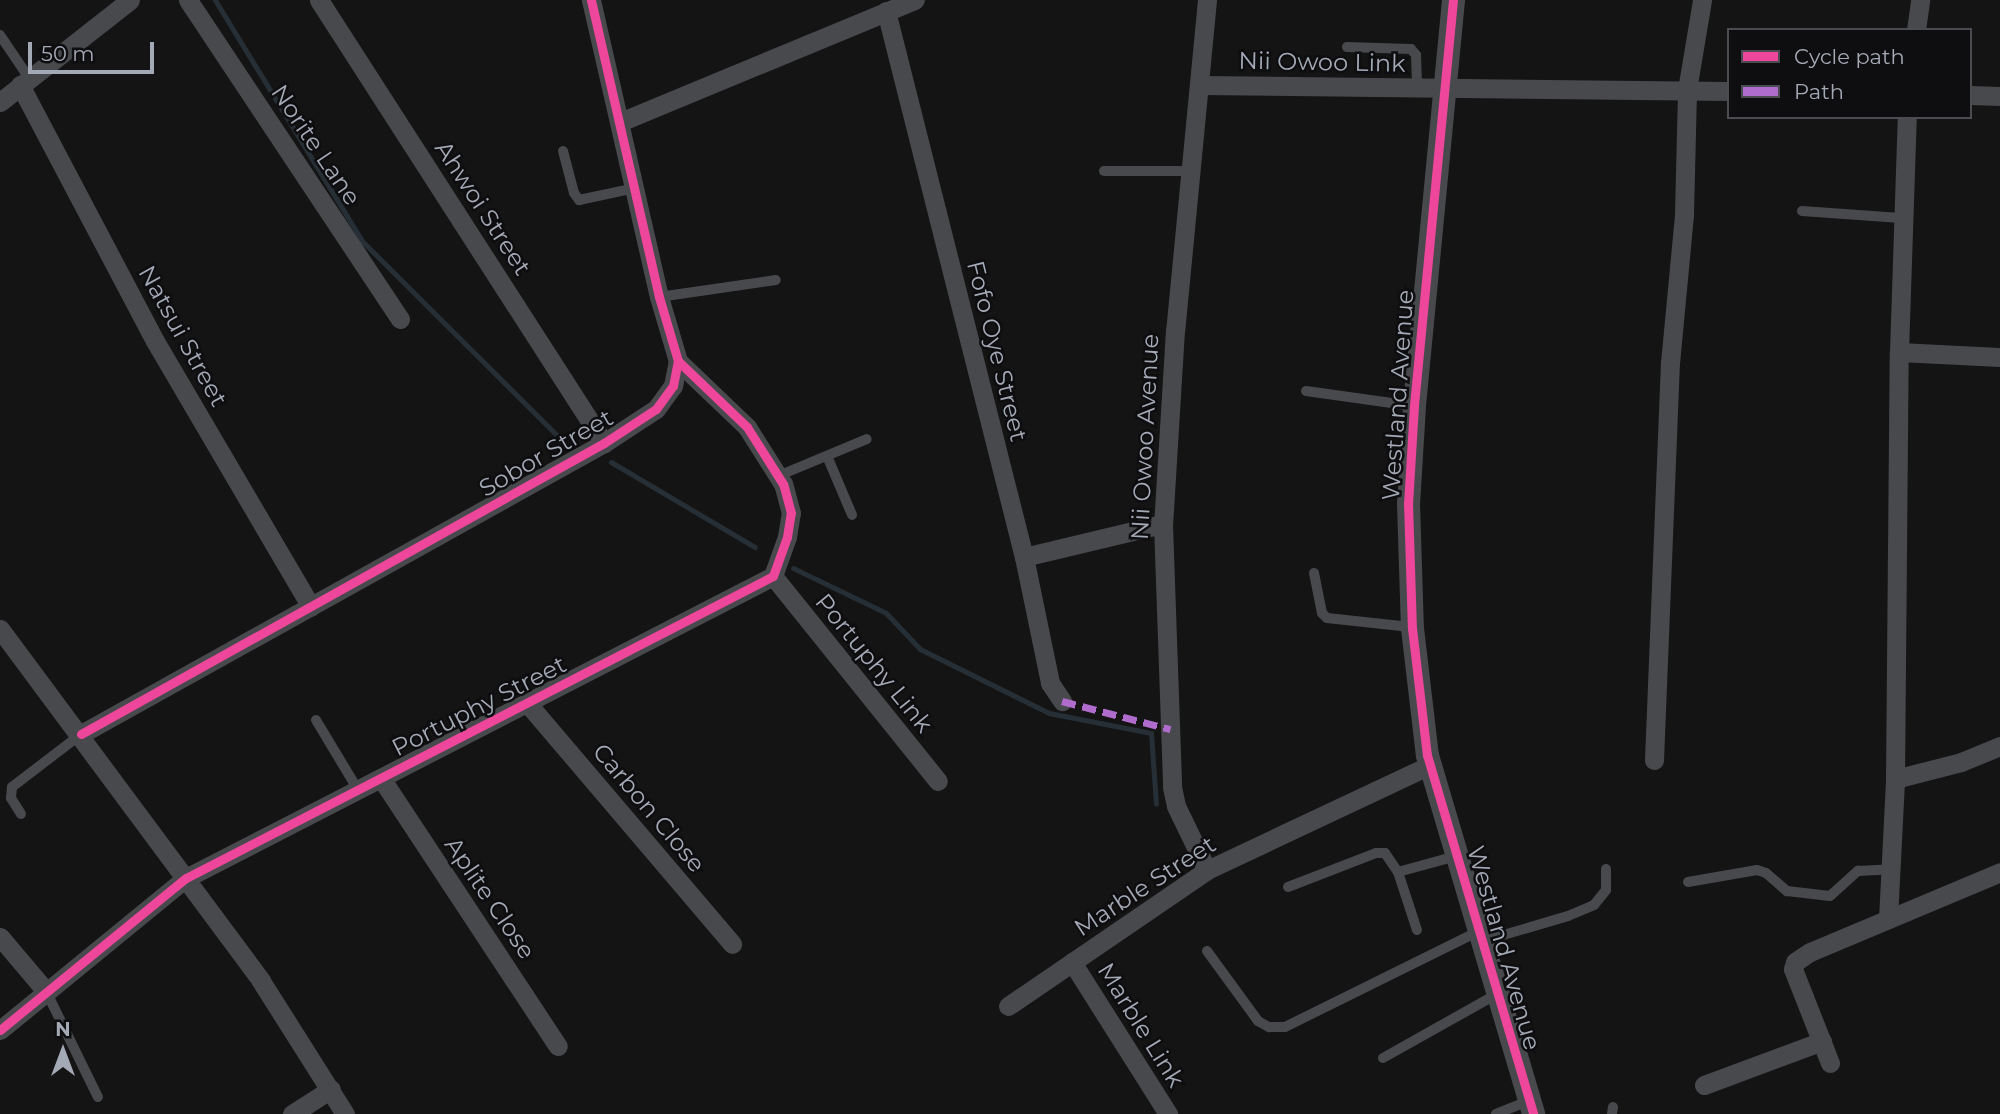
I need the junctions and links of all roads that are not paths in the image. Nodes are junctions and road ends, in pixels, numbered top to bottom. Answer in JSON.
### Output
{"nodes":[{"id":1,"x":130,"y":0,"type":"edge"},
{"id":2,"x":188,"y":0,"type":"edge"},
{"id":3,"x":320,"y":0,"type":"edge"},
{"id":4,"x":591,"y":0,"type":"edge"},
{"id":5,"x":915,"y":0,"type":"edge"},
{"id":6,"x":1207,"y":0,"type":"edge"},
{"id":7,"x":1453,"y":0,"type":"edge"},
{"id":8,"x":1702,"y":0,"type":"edge"},
{"id":9,"x":1920,"y":0,"type":"edge"},
{"id":10,"x":886,"y":11,"type":"junction"},
{"id":11,"x":1916,"y":28,"type":"edge"},
{"id":12,"x":0,"y":35,"type":"edge"},
{"id":13,"x":1347,"y":47,"type":"dead end"},
{"id":14,"x":25,"y":82,"type":"junction"},
{"id":15,"x":1200,"y":85,"type":"junction"},
{"id":16,"x":1417,"y":88,"type":"junction"},
{"id":17,"x":1444,"y":88,"type":"junction"},
{"id":18,"x":1687,"y":90,"type":"junction"},
{"id":19,"x":1727,"y":91,"type":"edge"},
{"id":20,"x":1972,"y":95,"type":"edge"},
{"id":21,"x":2000,"y":96,"type":"edge"},
{"id":22,"x":0,"y":102,"type":"edge"},
{"id":23,"x":1907,"y":119,"type":"edge"},
{"id":24,"x":620,"y":122,"type":"junction"},
{"id":25,"x":563,"y":151,"type":"dead end"},
{"id":26,"x":1191,"y":170,"type":"junction"},
{"id":27,"x":1104,"y":171,"type":"dead end"},
{"id":28,"x":635,"y":188,"type":"junction"},
{"id":29,"x":1802,"y":211,"type":"dead end"},
{"id":30,"x":1902,"y":218,"type":"junction"},
{"id":31,"x":776,"y":280,"type":"dead end"},
{"id":32,"x":659,"y":297,"type":"junction"},
{"id":33,"x":400,"y":319,"type":"dead end"},
{"id":34,"x":1899,"y":352,"type":"junction"},
{"id":35,"x":2000,"y":357,"type":"edge"},
{"id":36,"x":678,"y":361,"type":"junction"},
{"id":37,"x":1306,"y":391,"type":"dead end"},
{"id":38,"x":1414,"y":406,"type":"junction"},
{"id":39,"x":867,"y":439,"type":"dead end"},
{"id":40,"x":604,"y":443,"type":"junction"},
{"id":41,"x":827,"y":456,"type":"junction"},
{"id":42,"x":778,"y":476,"type":"junction"},
{"id":43,"x":852,"y":515,"type":"dead end"},
{"id":44,"x":1163,"y":524,"type":"junction"},
{"id":45,"x":1024,"y":557,"type":"junction"},
{"id":46,"x":1314,"y":573,"type":"dead end"},
{"id":47,"x":773,"y":576,"type":"junction"},
{"id":48,"x":311,"y":607,"type":"junction"},
{"id":49,"x":1412,"y":628,"type":"junction"},
{"id":50,"x":0,"y":629,"type":"edge"},
{"id":51,"x":1062,"y":701,"type":"dead end"},
{"id":52,"x":528,"y":704,"type":"junction"},
{"id":53,"x":316,"y":720,"type":"dead end"},
{"id":54,"x":81,"y":734,"type":"junction"},
{"id":55,"x":2000,"y":746,"type":"edge"},
{"id":56,"x":1654,"y":760,"type":"dead end"},
{"id":57,"x":1430,"y":765,"type":"junction"},
{"id":58,"x":381,"y":778,"type":"junction"},
{"id":59,"x":1895,"y":779,"type":"junction"},
{"id":60,"x":938,"y":781,"type":"dead end"},
{"id":61,"x":358,"y":790,"type":"junction"},
{"id":62,"x":21,"y":814,"type":"dead end"},
{"id":63,"x":1456,"y":856,"type":"junction"},
{"id":64,"x":1605,"y":869,"type":"dead end"},
{"id":65,"x":1891,"y":869,"type":"junction"},
{"id":66,"x":1207,"y":870,"type":"junction"},
{"id":67,"x":1398,"y":872,"type":"junction"},
{"id":68,"x":2000,"y":872,"type":"edge"},
{"id":69,"x":186,"y":878,"type":"junction"},
{"id":70,"x":1688,"y":882,"type":"dead end"},
{"id":71,"x":1288,"y":887,"type":"dead end"},
{"id":72,"x":1888,"y":919,"type":"junction"},
{"id":73,"x":1417,"y":930,"type":"dead end"},
{"id":74,"x":1481,"y":935,"type":"junction"},
{"id":75,"x":0,"y":937,"type":"edge"},
{"id":76,"x":732,"y":944,"type":"dead end"},
{"id":77,"x":1207,"y":951,"type":"dead end"},
{"id":78,"x":1072,"y":962,"type":"junction"},
{"id":79,"x":46,"y":990,"type":"junction"},
{"id":80,"x":1499,"y":993,"type":"junction"},
{"id":81,"x":1008,"y":1006,"type":"dead end"},
{"id":82,"x":0,"y":1030,"type":"edge"},
{"id":83,"x":1822,"y":1041,"type":"junction"},
{"id":84,"x":558,"y":1046,"type":"dead end"},
{"id":85,"x":1383,"y":1058,"type":"dead end"},
{"id":86,"x":1830,"y":1063,"type":"dead end"},
{"id":87,"x":1704,"y":1084,"type":"dead end"},
{"id":88,"x":331,"y":1089,"type":"junction"},
{"id":89,"x":98,"y":1097,"type":"dead end"},
{"id":90,"x":1531,"y":1107,"type":"edge"},
{"id":91,"x":292,"y":1114,"type":"edge"},
{"id":92,"x":345,"y":1114,"type":"edge"},
{"id":93,"x":1168,"y":1114,"type":"edge"},
{"id":94,"x":1496,"y":1114,"type":"edge"}],
"edges":[{"from":1,"to":14,"type":"street"},
{"from":2,"to":33,"type":"street","name":"Norite Lane"},
{"from":3,"to":40,"type":"street","name":"Ahwoi Street"},
{"from":4,"to":24,"type":"street"},
{"from":5,"to":10,"type":"street"},
{"from":6,"to":15,"type":"street","name":"Nii Owoo Avenue"},
{"from":7,"to":17,"type":"street","name":"Westland Avenue"},
{"from":8,"to":18,"type":"street"},
{"from":9,"to":11,"type":"street"},
{"from":10,"to":24,"type":"street"},
{"from":10,"to":45,"type":"street","name":"Fofo Oye Street"},
{"from":12,"to":14,"type":"lane"},
{"from":13,"to":16,"type":"lane"},
{"from":14,"to":22,"type":"street"},
{"from":14,"to":48,"type":"street","name":"Natsui Street"},
{"from":15,"to":16,"type":"street","name":"Nii Owoo Link"},
{"from":15,"to":26,"type":"street","name":"Nii Owoo Avenue"},
{"from":16,"to":17,"type":"street","name":"Nii Owoo Link"},
{"from":17,"to":18,"type":"street","name":"Nii Owoo Link"},
{"from":17,"to":38,"type":"street","name":"Westland Avenue"},
{"from":18,"to":19,"type":"street","name":"Nii Owoo Link"},
{"from":18,"to":56,"type":"street"},
{"from":20,"to":21,"type":"street"},
{"from":23,"to":30,"type":"street"},
{"from":24,"to":28,"type":"street"},
{"from":25,"to":28,"type":"lane"},
{"from":26,"to":27,"type":"lane"},
{"from":26,"to":44,"type":"street","name":"Nii Owoo Avenue"},
{"from":28,"to":32,"type":"street"},
{"from":29,"to":30,"type":"lane"},
{"from":30,"to":34,"type":"street"},
{"from":31,"to":32,"type":"lane"},
{"from":32,"to":36,"type":"street"},
{"from":34,"to":35,"type":"street"},
{"from":34,"to":59,"type":"street"},
{"from":36,"to":40,"type":"street","name":"Sobor Street"},
{"from":36,"to":42,"type":"street"},
{"from":37,"to":38,"type":"lane"},
{"from":38,"to":49,"type":"street","name":"Westland Avenue"},
{"from":39,"to":41,"type":"lane"},
{"from":40,"to":48,"type":"street","name":"Sobor Street"},
{"from":41,"to":42,"type":"lane"},
{"from":41,"to":43,"type":"lane"},
{"from":42,"to":47,"type":"street"},
{"from":44,"to":45,"type":"street"},
{"from":44,"to":66,"type":"street","name":"Nii Owoo Avenue"},
{"from":45,"to":51,"type":"street","name":"Fofo Oye Street"},
{"from":46,"to":49,"type":"lane"},
{"from":47,"to":52,"type":"street","name":"Portuphy Street"},
{"from":47,"to":60,"type":"street","name":"Portuphy Link"},
{"from":48,"to":54,"type":"street","name":"Sobor Street"},
{"from":49,"to":57,"type":"street","name":"Westland Avenue"},
{"from":50,"to":54,"type":"street"},
{"from":52,"to":58,"type":"street","name":"Portuphy Street"},
{"from":52,"to":76,"type":"street","name":"Carbon Close"},
{"from":53,"to":61,"type":"lane"},
{"from":54,"to":62,"type":"lane"},
{"from":54,"to":69,"type":"street"},
{"from":55,"to":59,"type":"street"},
{"from":57,"to":63,"type":"street","name":"Westland Avenue"},
{"from":57,"to":66,"type":"street","name":"Marble Street"},
{"from":58,"to":61,"type":"street","name":"Portuphy Street"},
{"from":58,"to":84,"type":"street","name":"Aplite Close"},
{"from":59,"to":65,"type":"street"},
{"from":61,"to":69,"type":"street","name":"Portuphy Street"},
{"from":63,"to":67,"type":"lane"},
{"from":63,"to":74,"type":"street","name":"Westland Avenue"},
{"from":64,"to":74,"type":"lane"},
{"from":65,"to":70,"type":"lane"},
{"from":65,"to":72,"type":"street"},
{"from":66,"to":78,"type":"street","name":"Marble Street"},
{"from":67,"to":71,"type":"lane"},
{"from":67,"to":73,"type":"lane"},
{"from":68,"to":72,"type":"street"},
{"from":69,"to":79,"type":"street","name":"Portuphy Street"},
{"from":69,"to":88,"type":"street"},
{"from":72,"to":83,"type":"street"},
{"from":74,"to":77,"type":"lane"},
{"from":74,"to":80,"type":"street","name":"Westland Avenue"},
{"from":75,"to":79,"type":"street"},
{"from":78,"to":81,"type":"street","name":"Marble Street"},
{"from":78,"to":93,"type":"street","name":"Marble Link"},
{"from":79,"to":82,"type":"street","name":"Portuphy Street"},
{"from":79,"to":89,"type":"lane"},
{"from":80,"to":85,"type":"lane"},
{"from":80,"to":90,"type":"street","name":"Westland Avenue"},
{"from":83,"to":86,"type":"street"},
{"from":83,"to":87,"type":"street"},
{"from":88,"to":91,"type":"street"},
{"from":88,"to":92,"type":"street"},
{"from":90,"to":94,"type":"lane"}]}
